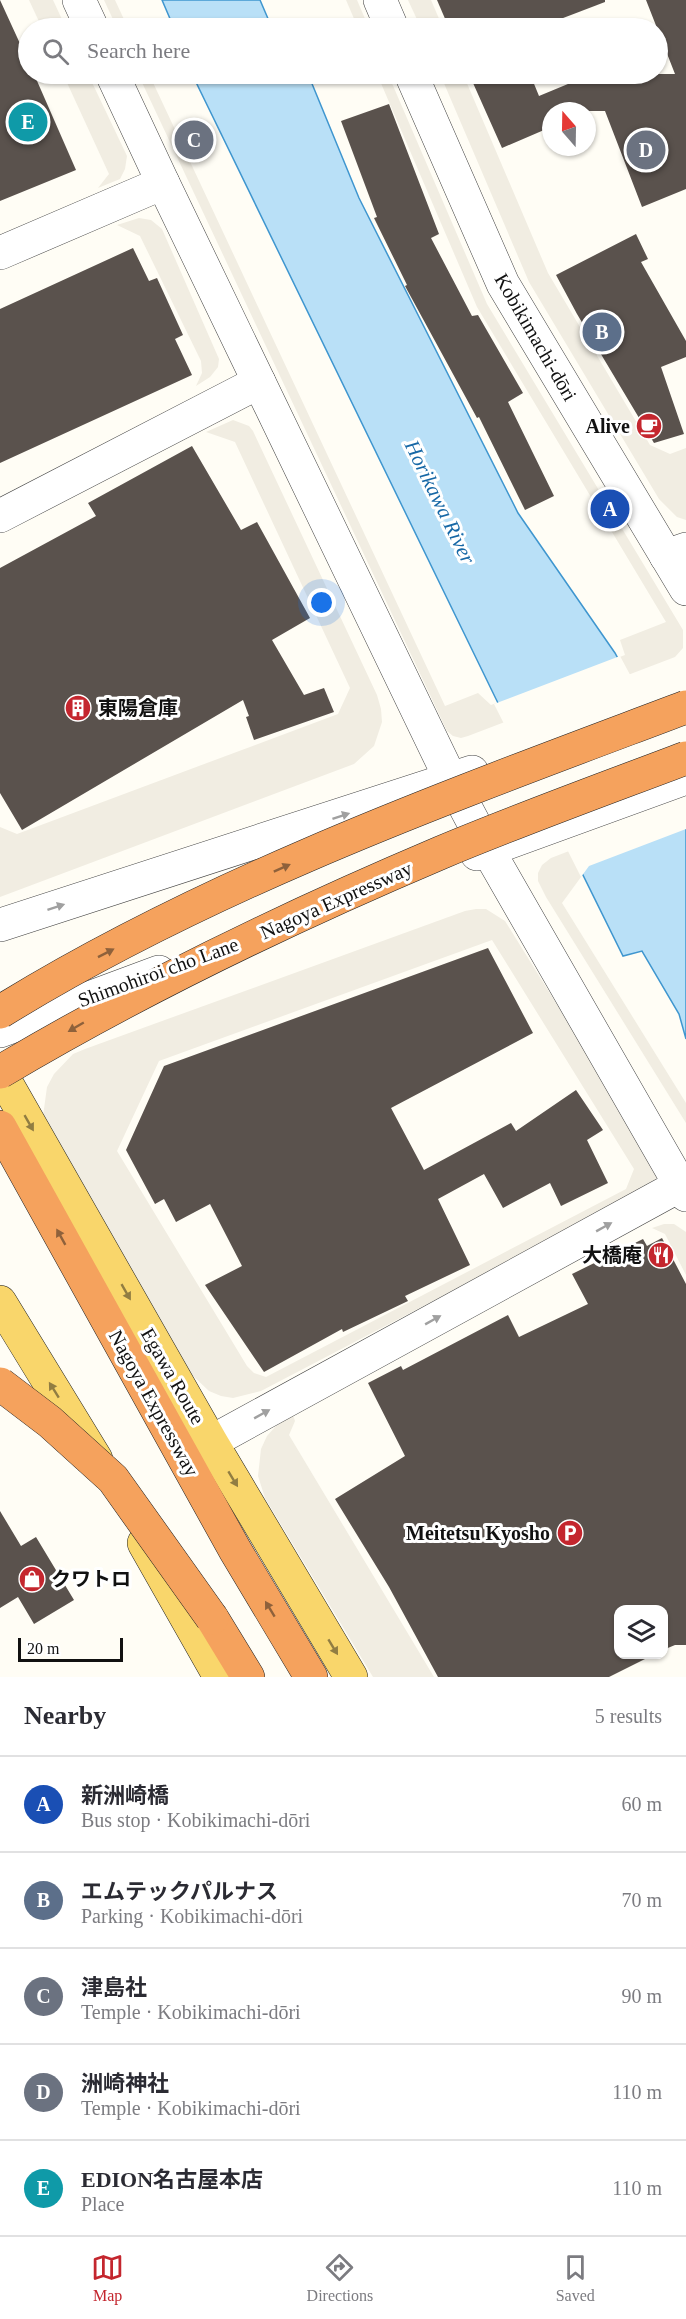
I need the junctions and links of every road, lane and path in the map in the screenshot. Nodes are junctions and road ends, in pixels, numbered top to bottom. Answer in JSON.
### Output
{"nodes":[{"id":1,"x":79,"y":0,"type":"edge"},
{"id":2,"x":380,"y":0,"type":"edge"},
{"id":3,"x":87,"y":18,"type":"edge"},
{"id":4,"x":388,"y":18,"type":"edge"},
{"id":5,"x":117,"y":84,"type":"edge"},
{"id":6,"x":415,"y":84,"type":"edge"},
{"id":7,"x":163,"y":183,"type":"junction"},
{"id":8,"x":0,"y":253,"type":"edge"},
{"id":9,"x":260,"y":382,"type":"junction"},
{"id":10,"x":0,"y":516,"type":"edge"},
{"id":11,"x":676,"y":552,"type":"edge"},
{"id":12,"x":686,"y":589,"type":"edge"},
{"id":13,"x":678,"y":698,"type":"edge"},
{"id":14,"x":686,"y":758,"type":"edge"},
{"id":15,"x":686,"y":778,"type":"edge"},
{"id":16,"x":451,"y":780,"type":"junction"},
{"id":17,"x":488,"y":850,"type":"junction"},
{"id":18,"x":0,"y":925,"type":"edge"},
{"id":19,"x":0,"y":1012,"type":"edge"},
{"id":20,"x":0,"y":1031,"type":"edge"},
{"id":21,"x":0,"y":1072,"type":"edge"},
{"id":22,"x":0,"y":1127,"type":"edge"},
{"id":23,"x":684,"y":1188,"type":"edge"},
{"id":24,"x":0,"y":1302,"type":"edge"},
{"id":25,"x":0,"y":1384,"type":"edge"},
{"id":26,"x":0,"y":1399,"type":"edge"},
{"id":27,"x":80,"y":1431,"type":"junction"},
{"id":28,"x":211,"y":1442,"type":"junction"},
{"id":29,"x":220,"y":1677,"type":"edge"},
{"id":30,"x":248,"y":1677,"type":"edge"},
{"id":31,"x":311,"y":1677,"type":"edge"},
{"id":32,"x":351,"y":1677,"type":"edge"}],
"edges":[{"from":1,"to":3,"type":"street"},
{"from":2,"to":4,"type":"street"},
{"from":5,"to":7,"type":"street"},
{"from":6,"to":11,"type":"street","name":"Kobikimachi-dōri"},
{"from":7,"to":8,"type":"street"},
{"from":7,"to":9,"type":"street"},
{"from":9,"to":10,"type":"street"},
{"from":9,"to":16,"type":"street"},
{"from":11,"to":12,"type":"street","name":"Kobikimachi-dōri"},
{"from":13,"to":16,"type":"street"},
{"from":19,"to":13,"type":"highway","one_way":true,"bridge":true},
{"from":14,"to":21,"type":"highway","name":"Nagoya Expressway","one_way":true,"bridge":true},
{"from":15,"to":17,"type":"street","name":"Shimohiroi cho Lane"},
{"from":16,"to":17,"type":"street"},
{"from":18,"to":16,"type":"street","one_way":true},
{"from":17,"to":20,"type":"street","name":"Shimohiroi cho Lane"},
{"from":17,"to":23,"type":"street"},
{"from":21,"to":28,"type":"main road","name":"Egawa Route","one_way":true},
{"from":31,"to":22,"type":"highway","name":"Nagoya Expressway","one_way":true},
{"from":28,"to":23,"type":"street","one_way":true},
{"from":27,"to":24,"type":"main road","one_way":true},
{"from":25,"to":30,"type":"highway","bridge":true},
{"from":26,"to":27,"type":"street"},
{"from":27,"to":29,"type":"main road"},
{"from":28,"to":32,"type":"main road","name":"Egawa Route","one_way":true}]}
